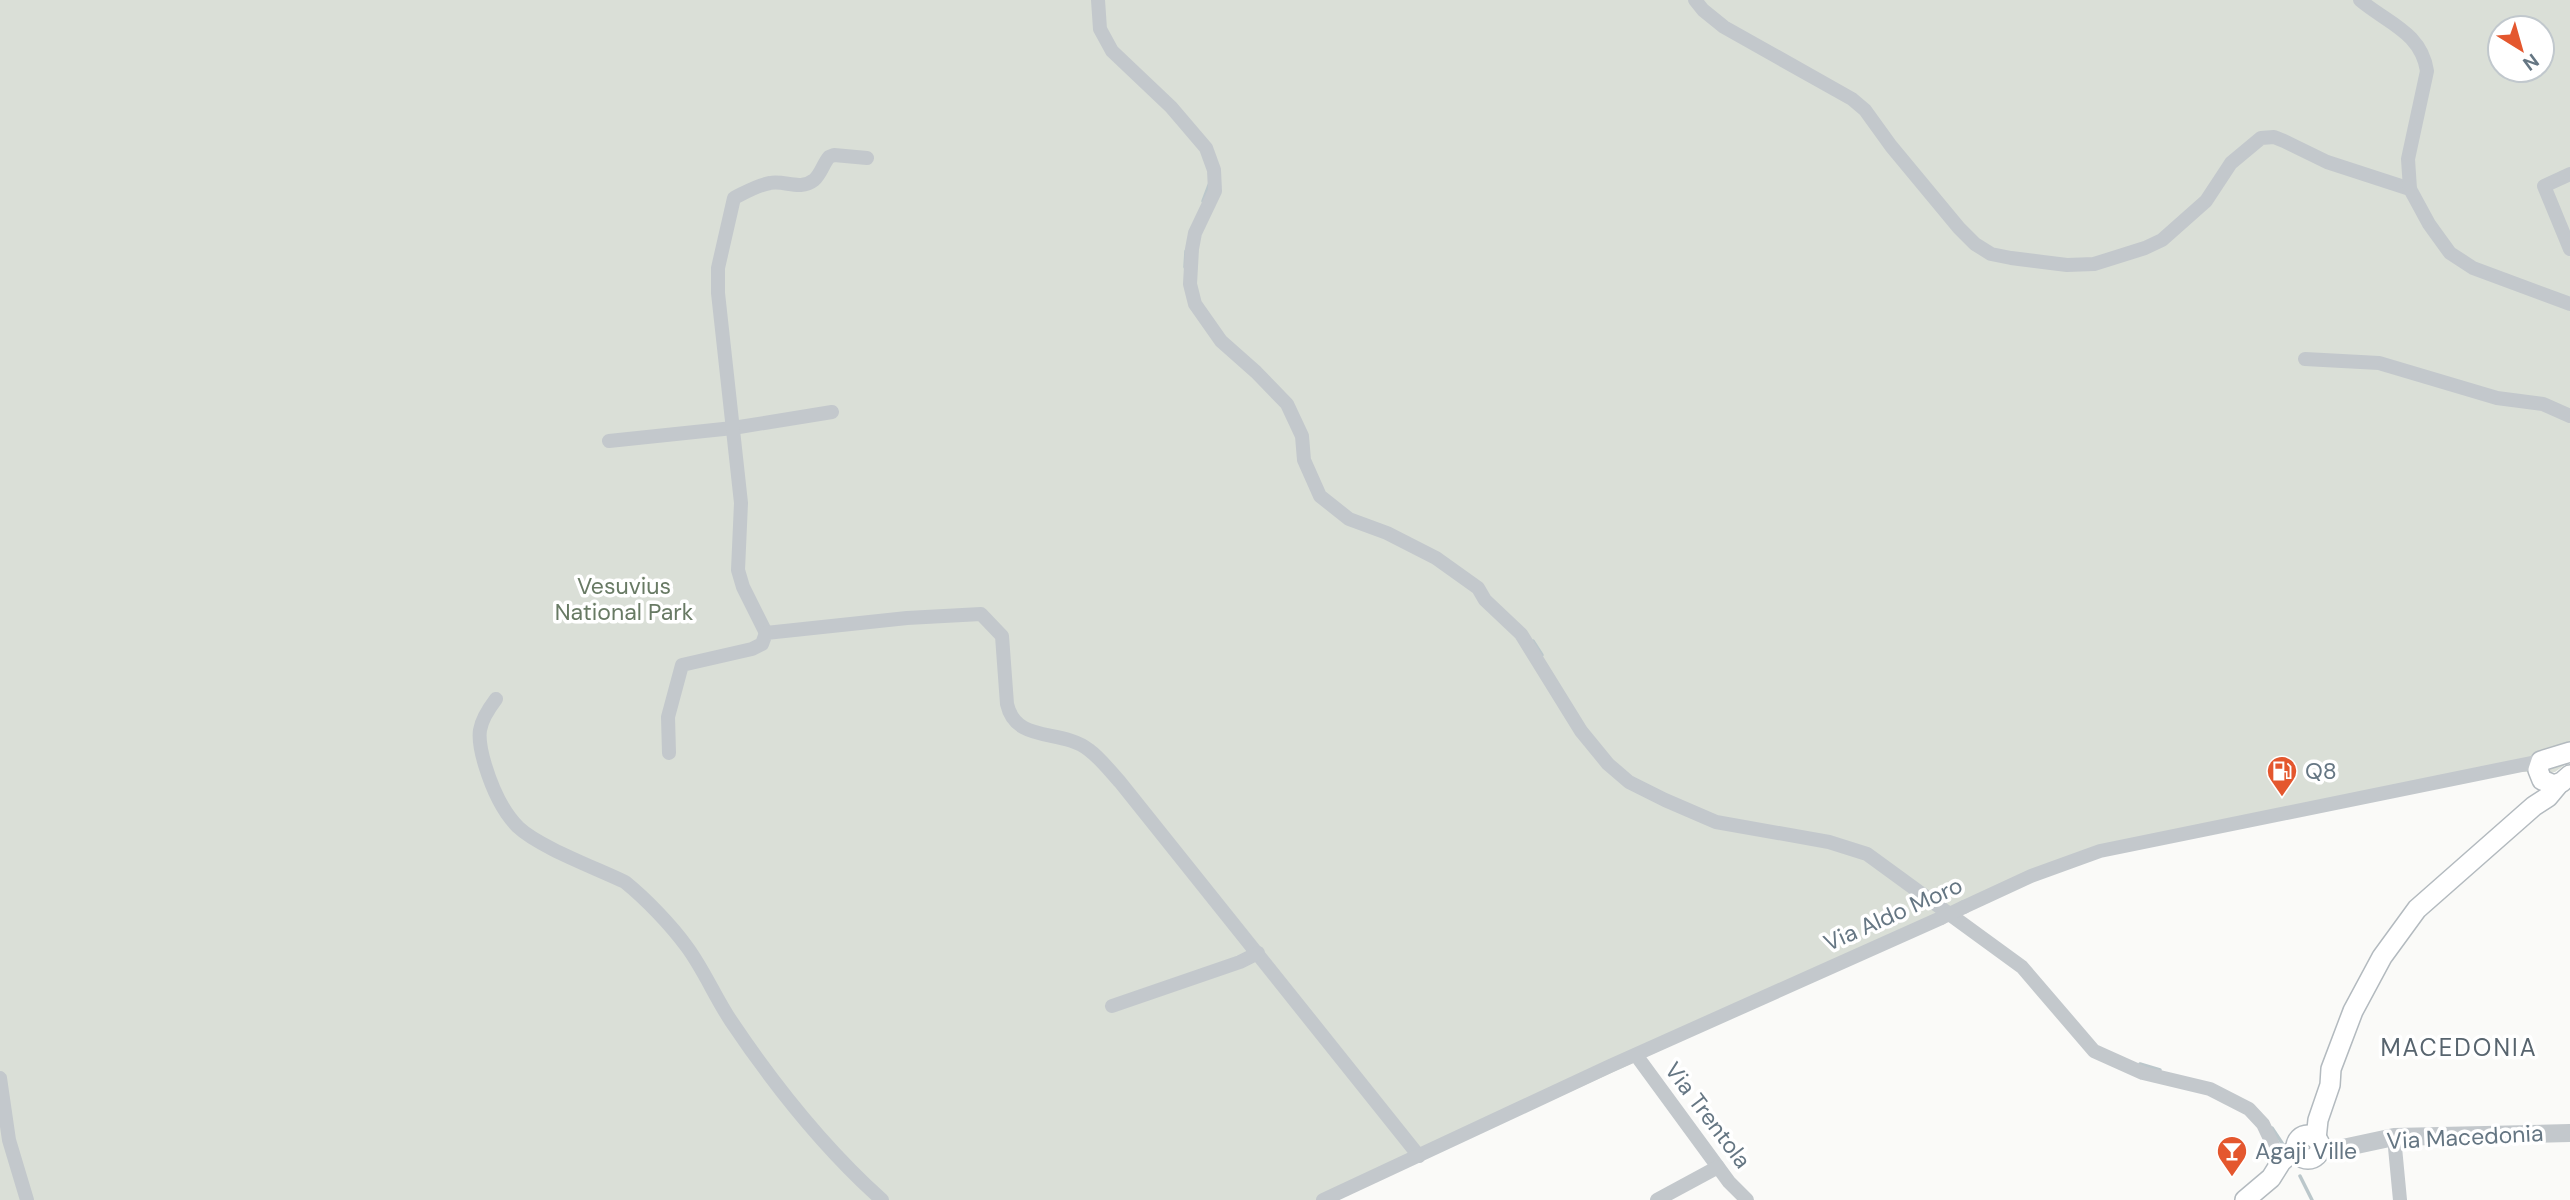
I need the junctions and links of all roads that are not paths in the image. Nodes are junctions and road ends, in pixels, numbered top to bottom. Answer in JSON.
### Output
{"nodes":[{"id":1,"x":1098,"y":0,"type":"edge"},
{"id":2,"x":1695,"y":0,"type":"edge"},
{"id":3,"x":2360,"y":0,"type":"edge"},
{"id":4,"x":867,"y":158,"type":"dead end"},
{"id":5,"x":2570,"y":174,"type":"edge"},
{"id":6,"x":2410,"y":189,"type":"junction"},
{"id":7,"x":2570,"y":249,"type":"edge"},
{"id":8,"x":2567,"y":297,"type":"edge"},
{"id":9,"x":2305,"y":359,"type":"dead end"},
{"id":10,"x":832,"y":412,"type":"dead end"},
{"id":11,"x":2570,"y":416,"type":"edge"},
{"id":12,"x":733,"y":428,"type":"junction"},
{"id":13,"x":609,"y":441,"type":"dead end"},
{"id":14,"x":766,"y":633,"type":"junction"},
{"id":15,"x":496,"y":699,"type":"dead end"},
{"id":16,"x":2570,"y":752,"type":"edge"},
{"id":17,"x":669,"y":754,"type":"dead end"},
{"id":18,"x":2550,"y":775,"type":"edge"},
{"id":19,"x":1258,"y":953,"type":"junction"},
{"id":20,"x":1112,"y":1006,"type":"dead end"},
{"id":21,"x":1636,"y":1055,"type":"junction"},
{"id":22,"x":0,"y":1078,"type":"edge"},
{"id":23,"x":2570,"y":1133,"type":"edge"},
{"id":24,"x":2394,"y":1137,"type":"junction"},
{"id":25,"x":2299,"y":1154,"type":"junction"},
{"id":26,"x":1419,"y":1156,"type":"junction"},
{"id":27,"x":1718,"y":1167,"type":"junction"},
{"id":28,"x":27,"y":1200,"type":"edge"},
{"id":29,"x":882,"y":1200,"type":"edge"},
{"id":30,"x":1323,"y":1200,"type":"edge"},
{"id":31,"x":1657,"y":1200,"type":"edge"},
{"id":32,"x":1747,"y":1200,"type":"edge"},
{"id":33,"x":2245,"y":1200,"type":"edge"},
{"id":34,"x":2400,"y":1200,"type":"edge"}],
"edges":[{"from":1,"to":25,"type":"street"},
{"from":2,"to":6,"type":"street"},
{"from":3,"to":6,"type":"street"},
{"from":4,"to":12,"type":"street"},
{"from":5,"to":7,"type":"street"},
{"from":6,"to":8,"type":"street"},
{"from":9,"to":11,"type":"street"},
{"from":10,"to":12,"type":"street"},
{"from":12,"to":13,"type":"street"},
{"from":12,"to":14,"type":"street"},
{"from":14,"to":17,"type":"street"},
{"from":14,"to":19,"type":"street"},
{"from":15,"to":29,"type":"street"},
{"from":16,"to":18,"type":"main road"},
{"from":18,"to":21,"type":"street","name":"Via Aldo Moro","bridge":true},
{"from":18,"to":25,"type":"main road"},
{"from":19,"to":20,"type":"street"},
{"from":19,"to":26,"type":"street"},
{"from":21,"to":26,"type":"street","name":"Via Aldo Moro"},
{"from":21,"to":27,"type":"street","name":"Via Trentola"},
{"from":22,"to":28,"type":"street"},
{"from":23,"to":24,"type":"street","name":"Via Macedonia"},
{"from":24,"to":25,"type":"street","name":"Via Macedonia"},
{"from":24,"to":34,"type":"street"},
{"from":25,"to":33,"type":"main road"},
{"from":26,"to":30,"type":"street","name":"Via Aldo Moro"},
{"from":27,"to":31,"type":"street"},
{"from":27,"to":32,"type":"street","name":"Via Trentola"}]}
